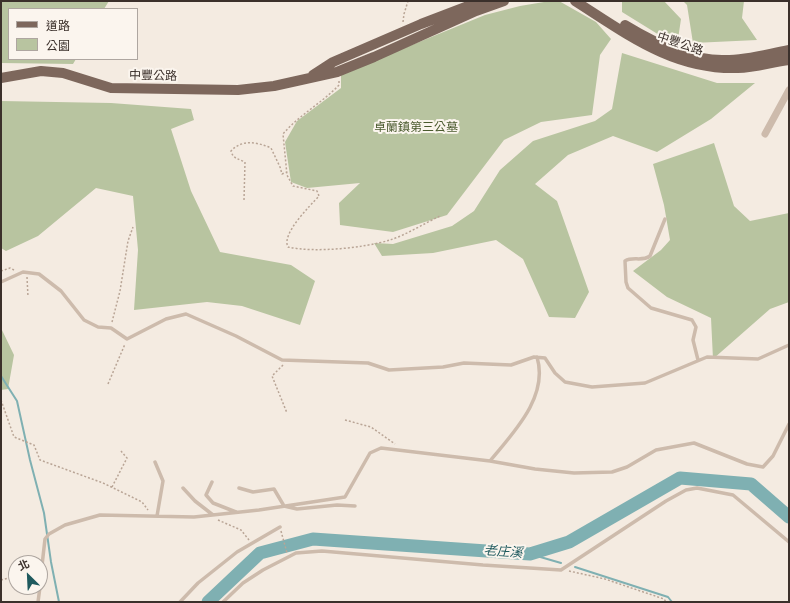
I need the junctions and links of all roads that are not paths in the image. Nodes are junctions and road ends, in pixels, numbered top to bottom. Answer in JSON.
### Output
{"nodes":[{"id":1,"x":481,"y":1,"type":"edge"},
{"id":2,"x":504,"y":1,"type":"edge"},
{"id":3,"x":575,"y":1,"type":"edge"},
{"id":4,"x":586,"y":1,"type":"edge"},
{"id":5,"x":789,"y":50,"type":"edge"},
{"id":6,"x":789,"y":60,"type":"edge"},
{"id":7,"x":1,"y":78,"type":"edge"},
{"id":8,"x":306,"y":80,"type":"junction"},
{"id":9,"x":789,"y":90,"type":"edge"},
{"id":10,"x":765,"y":134,"type":"dead end"},
{"id":11,"x":665,"y":218,"type":"dead end"},
{"id":12,"x":1,"y":282,"type":"edge"},
{"id":13,"x":789,"y":345,"type":"edge"},
{"id":14,"x":537,"y":357,"type":"junction"},
{"id":15,"x":698,"y":360,"type":"junction"},
{"id":16,"x":789,"y":424,"type":"edge"},
{"id":17,"x":490,"y":461,"type":"junction"},
{"id":18,"x":155,"y":462,"type":"dead end"},
{"id":19,"x":212,"y":482,"type":"dead end"},
{"id":20,"x":183,"y":488,"type":"dead end"},
{"id":21,"x":239,"y":488,"type":"dead end"},
{"id":22,"x":284,"y":506,"type":"junction"},
{"id":23,"x":355,"y":506,"type":"dead end"},
{"id":24,"x":237,"y":512,"type":"junction"},
{"id":25,"x":213,"y":515,"type":"junction"},
{"id":26,"x":157,"y":516,"type":"junction"},
{"id":27,"x":280,"y":527,"type":"road end"},
{"id":28,"x":789,"y":542,"type":"edge"},
{"id":29,"x":42,"y":555,"type":"edge"},
{"id":30,"x":180,"y":602,"type":"edge"},
{"id":31,"x":223,"y":602,"type":"edge"}],
"edges":[{"from":1,"to":8,"type":"main road","name":"中豐公路"},
{"from":2,"to":8,"type":"main road","name":"中豐公路"},
{"from":3,"to":6,"type":"main road","name":"中豐公路"},
{"from":4,"to":5,"type":"main road","name":"中豐公路"},
{"from":7,"to":8,"type":"main road","name":"中豐公路"},
{"from":9,"to":10,"type":"street"},
{"from":11,"to":15,"type":"lane"},
{"from":12,"to":14,"type":"lane"},
{"from":13,"to":15,"type":"lane"},
{"from":14,"to":15,"type":"lane"},
{"from":14,"to":17,"type":"lane"},
{"from":16,"to":17,"type":"lane"},
{"from":17,"to":22,"type":"lane"},
{"from":18,"to":26,"type":"lane"},
{"from":19,"to":24,"type":"lane"},
{"from":20,"to":25,"type":"lane"},
{"from":21,"to":22,"type":"lane"},
{"from":22,"to":23,"type":"lane"},
{"from":22,"to":24,"type":"lane"},
{"from":24,"to":25,"type":"lane"},
{"from":25,"to":26,"type":"lane"},
{"from":26,"to":29,"type":"lane"},
{"from":27,"to":30,"type":"lane"},
{"from":28,"to":31,"type":"lane"}]}
